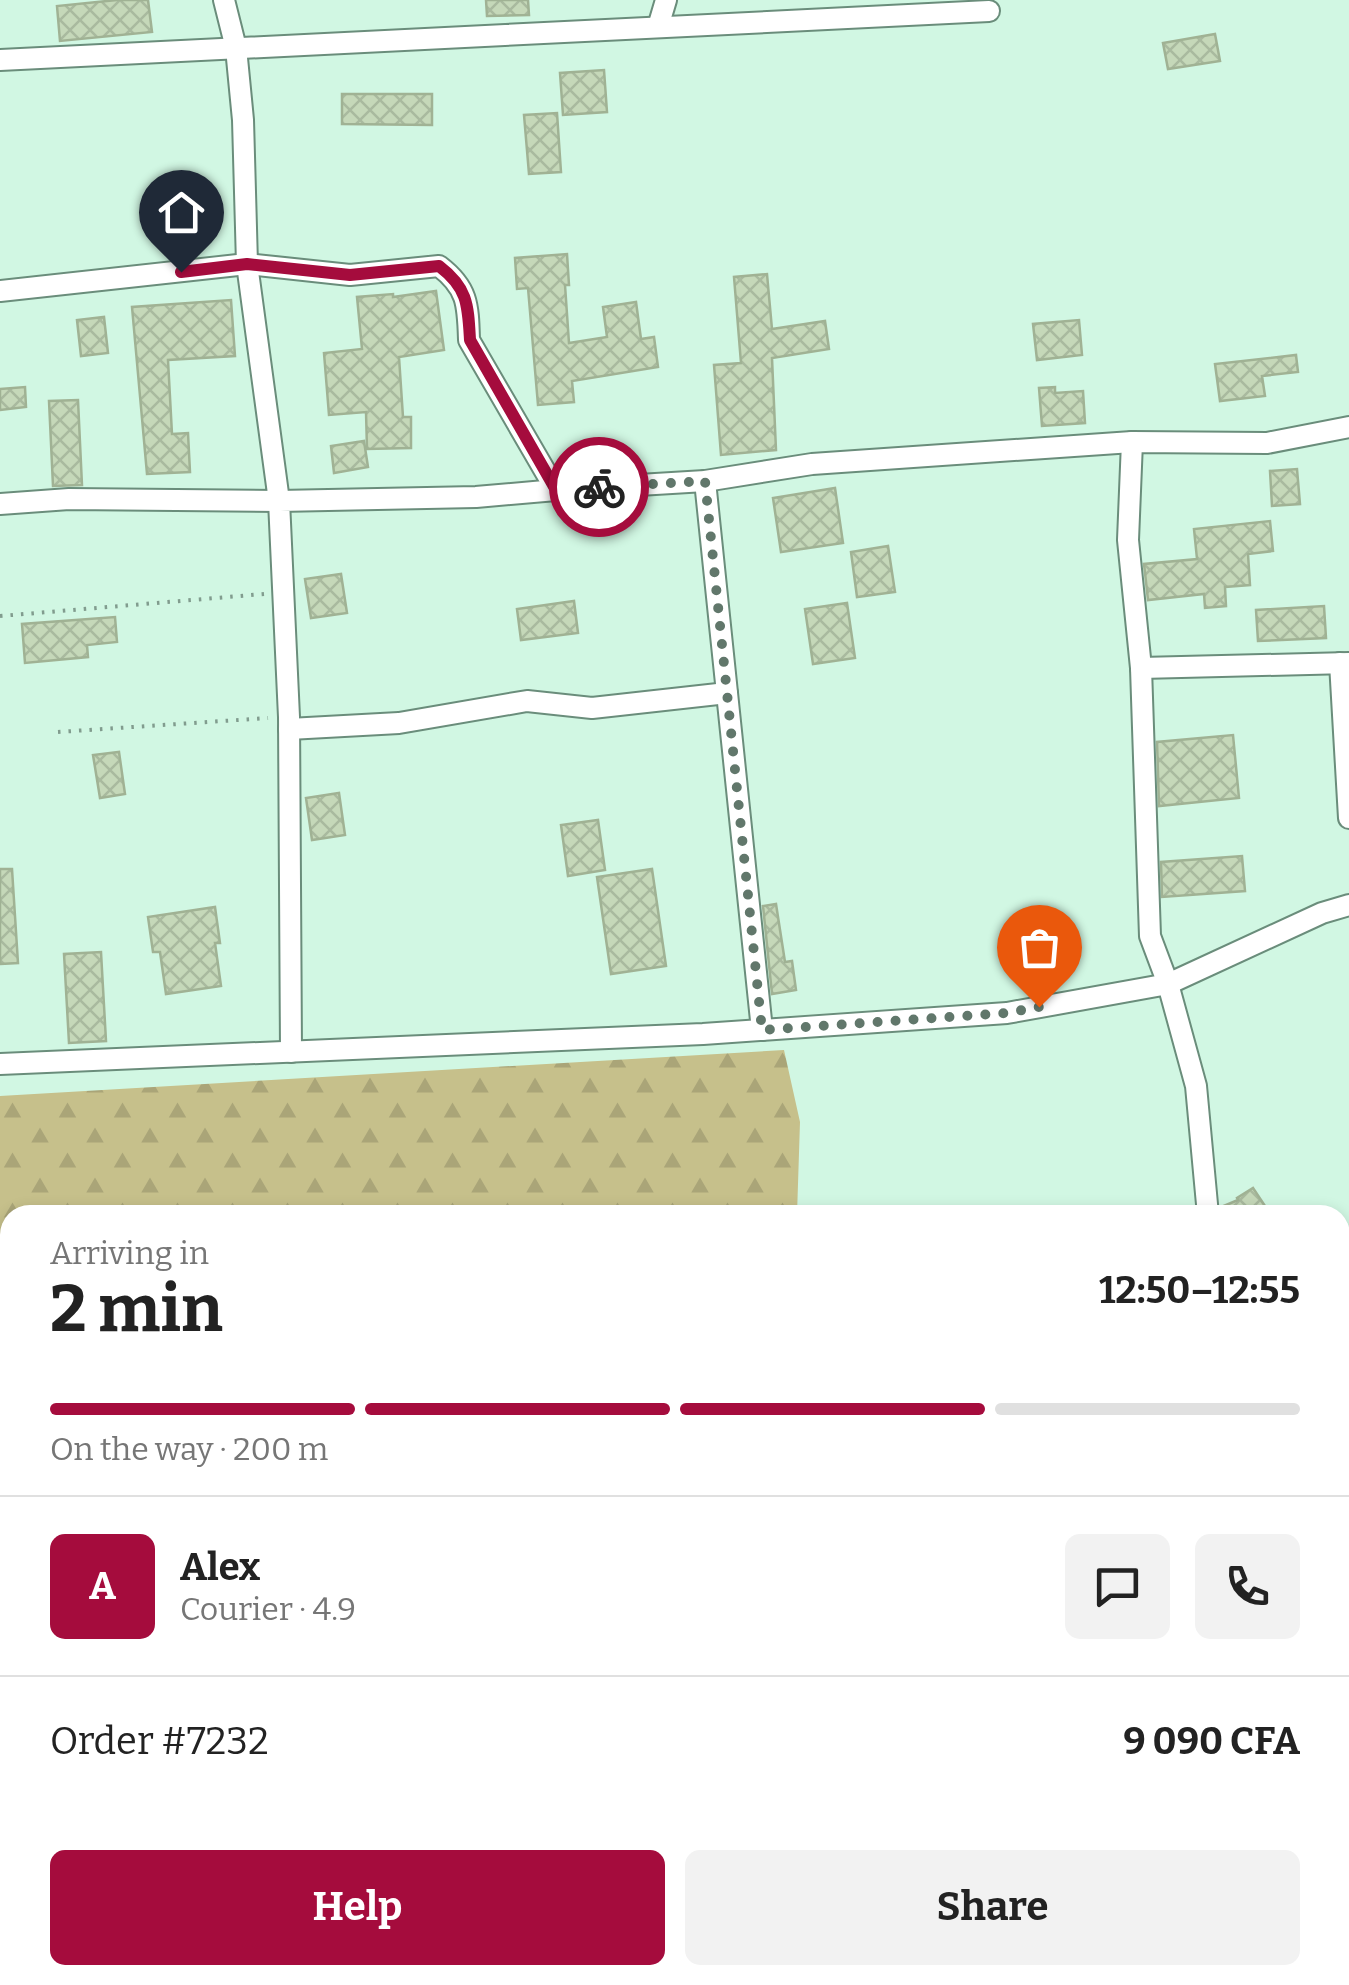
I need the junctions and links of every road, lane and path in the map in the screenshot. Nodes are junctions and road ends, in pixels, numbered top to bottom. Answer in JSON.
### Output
{"nodes":[{"id":1,"x":224,"y":0,"type":"edge"},
{"id":2,"x":666,"y":0,"type":"edge"},
{"id":3,"x":989,"y":11,"type":"dead end"},
{"id":4,"x":658,"y":28,"type":"junction"},
{"id":5,"x":236,"y":48,"type":"junction"},
{"id":6,"x":0,"y":60,"type":"edge"},
{"id":7,"x":247,"y":264,"type":"junction"},
{"id":8,"x":0,"y":291,"type":"edge"},
{"id":9,"x":1349,"y":428,"type":"edge"},
{"id":10,"x":1132,"y":442,"type":"junction"},
{"id":11,"x":705,"y":481,"type":"junction"},
{"id":12,"x":556,"y":490,"type":"junction"},
{"id":13,"x":279,"y":501,"type":"junction"},
{"id":14,"x":0,"y":504,"type":"edge"},
{"id":15,"x":285,"y":593,"type":"junction"},
{"id":16,"x":0,"y":616,"type":"edge"},
{"id":17,"x":1345,"y":663,"type":"edge"},
{"id":18,"x":1141,"y":668,"type":"junction"},
{"id":19,"x":727,"y":693,"type":"junction"},
{"id":20,"x":289,"y":723,"type":"junction"},
{"id":21,"x":58,"y":732,"type":"dead end"},
{"id":22,"x":1349,"y":818,"type":"edge"},
{"id":23,"x":1349,"y":905,"type":"edge"},
{"id":24,"x":1168,"y":984,"type":"junction"},
{"id":25,"x":762,"y":1030,"type":"junction"},
{"id":26,"x":291,"y":1052,"type":"junction"},
{"id":27,"x":0,"y":1064,"type":"edge"},
{"id":28,"x":1207,"y":1205,"type":"edge"}],
"edges":[{"from":1,"to":5,"type":"street"},
{"from":2,"to":4,"type":"street"},
{"from":3,"to":4,"type":"street"},
{"from":4,"to":5,"type":"street"},
{"from":5,"to":6,"type":"street"},
{"from":5,"to":7,"type":"street"},
{"from":7,"to":8,"type":"street"},
{"from":7,"to":12,"type":"street"},
{"from":7,"to":13,"type":"street"},
{"from":9,"to":10,"type":"street"},
{"from":10,"to":11,"type":"street"},
{"from":10,"to":18,"type":"street"},
{"from":11,"to":12,"type":"street"},
{"from":11,"to":19,"type":"street"},
{"from":12,"to":13,"type":"street"},
{"from":13,"to":14,"type":"street"},
{"from":13,"to":15,"type":"street"},
{"from":15,"to":16,"type":"path"},
{"from":15,"to":20,"type":"street"},
{"from":17,"to":18,"type":"street"},
{"from":17,"to":22,"type":"street"},
{"from":18,"to":24,"type":"street"},
{"from":19,"to":20,"type":"street"},
{"from":19,"to":25,"type":"street"},
{"from":20,"to":21,"type":"path"},
{"from":20,"to":26,"type":"street"},
{"from":23,"to":24,"type":"street"},
{"from":24,"to":25,"type":"street"},
{"from":24,"to":28,"type":"street"},
{"from":25,"to":26,"type":"street"},
{"from":26,"to":27,"type":"street"}]}
